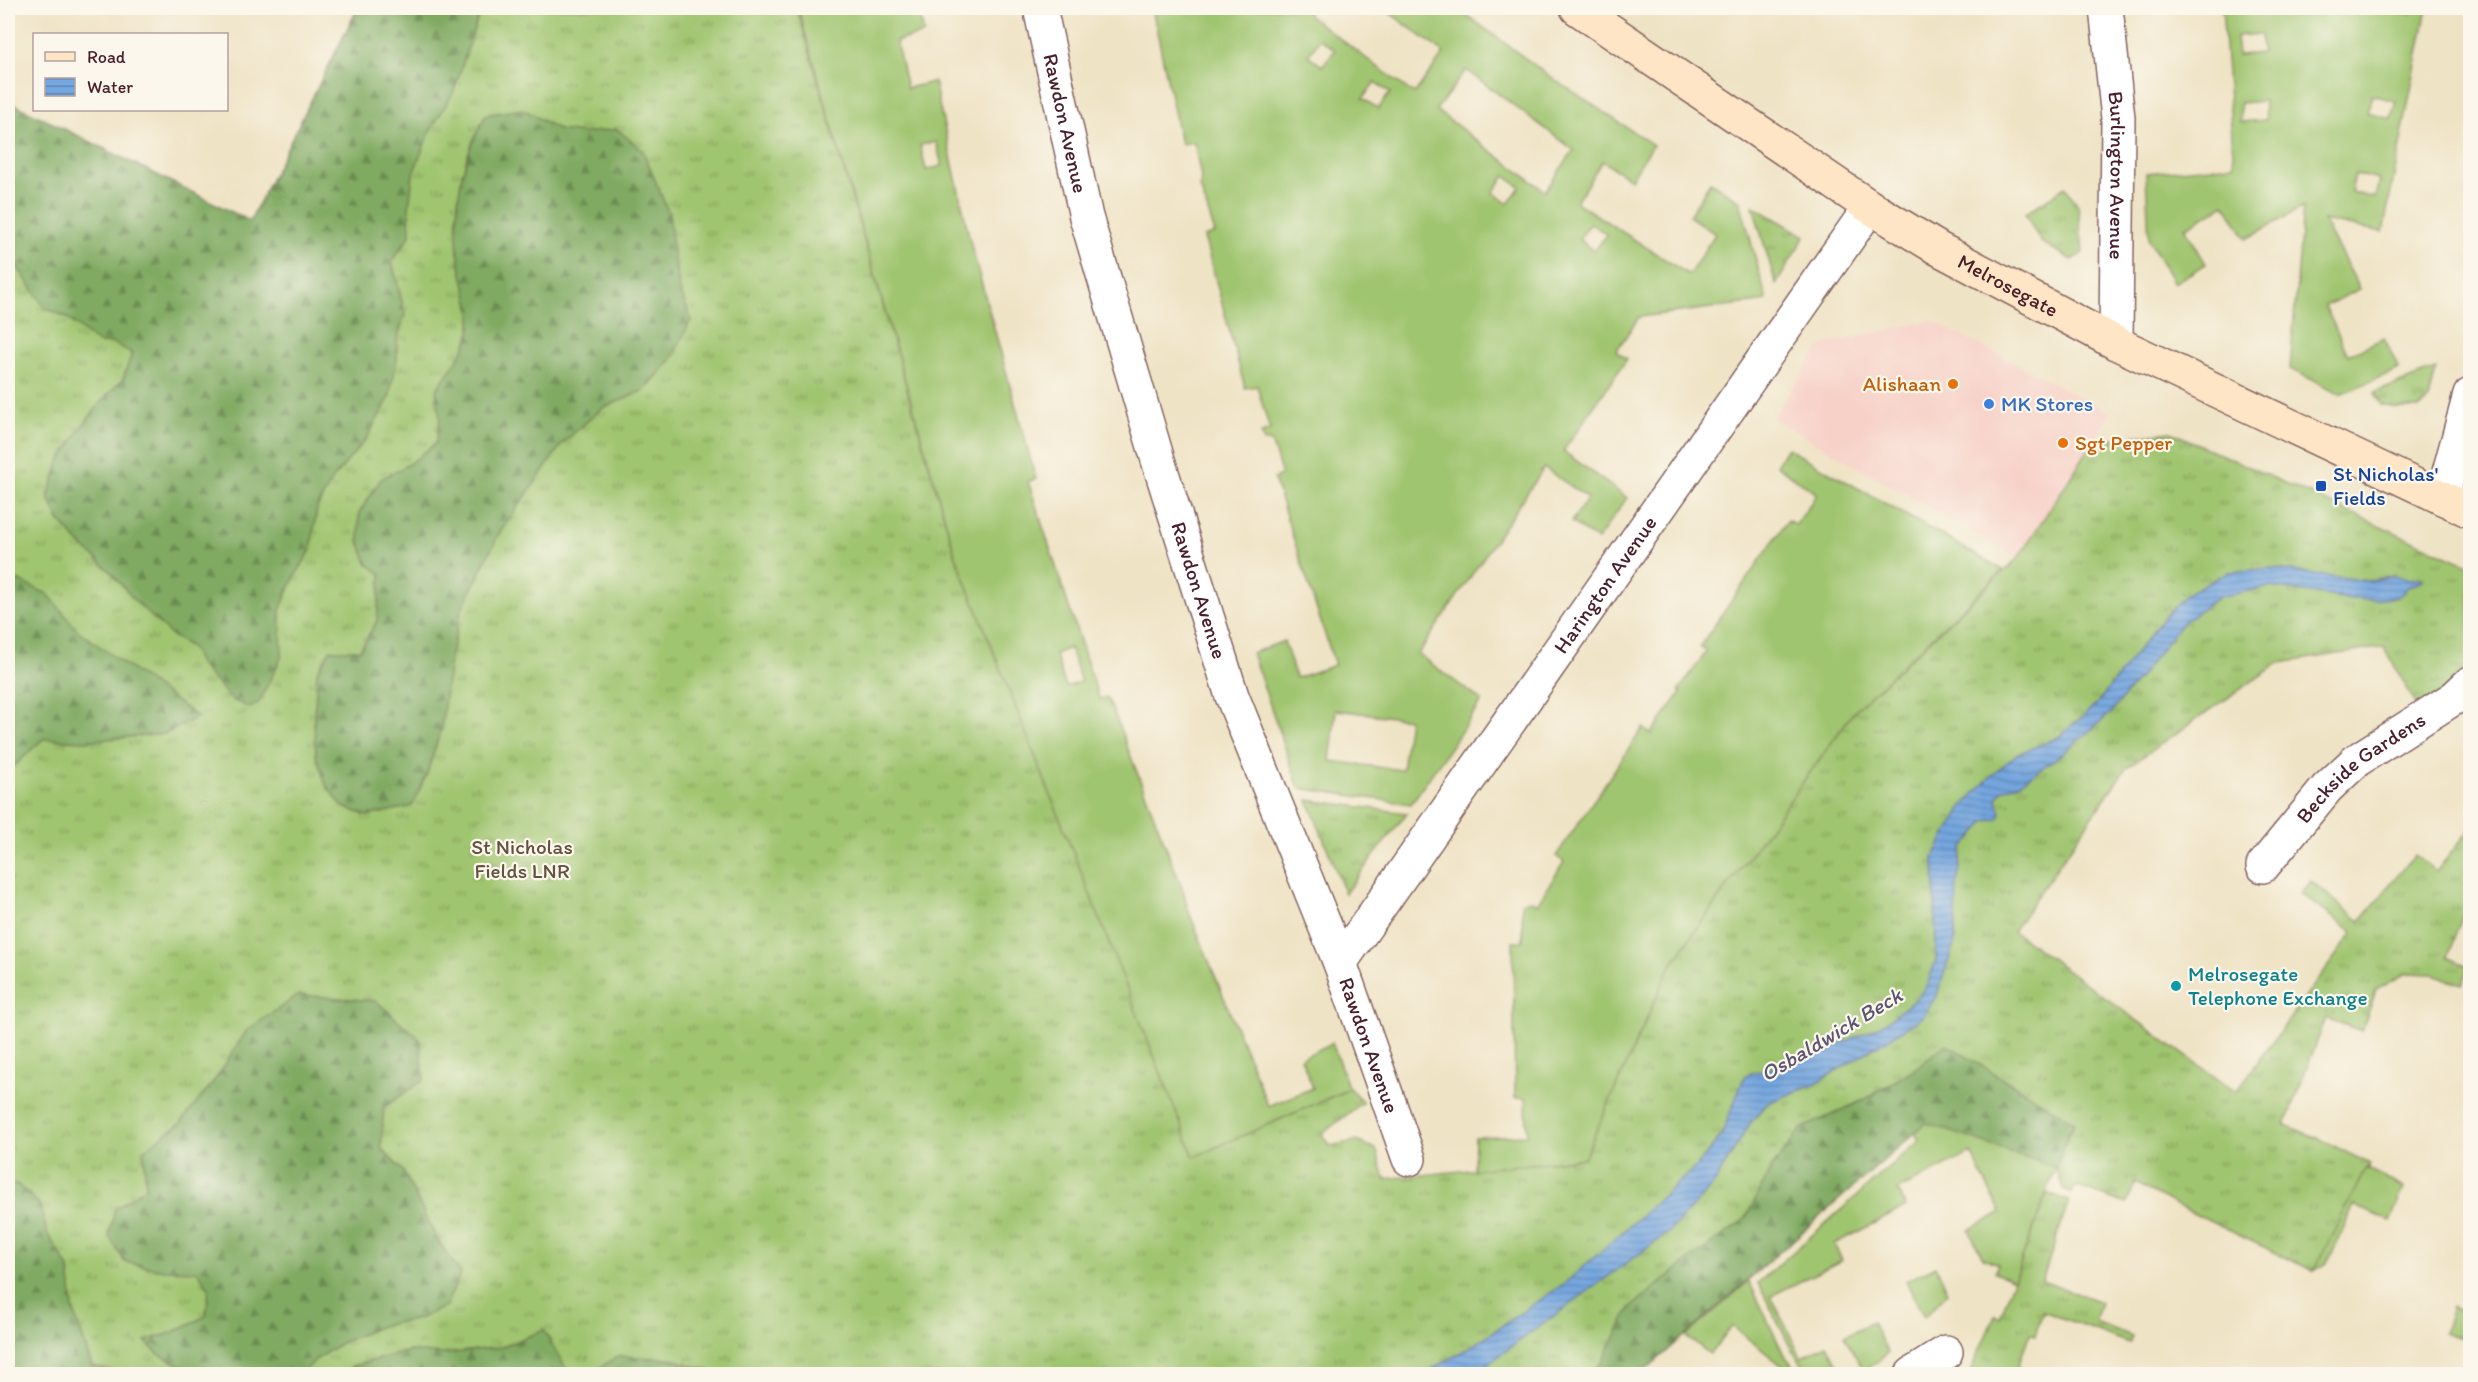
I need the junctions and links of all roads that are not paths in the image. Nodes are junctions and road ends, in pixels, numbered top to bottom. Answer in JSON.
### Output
{"nodes":[{"id":1,"x":1040,"y":8,"type":"edge"},
{"id":2,"x":1576,"y":8,"type":"edge"},
{"id":3,"x":2106,"y":8,"type":"edge"},
{"id":4,"x":1870,"y":207,"type":"junction"},
{"id":5,"x":2116,"y":343,"type":"junction"},
{"id":6,"x":2470,"y":395,"type":"edge"},
{"id":7,"x":2456,"y":505,"type":"edge"},
{"id":8,"x":2470,"y":683,"type":"edge"},
{"id":9,"x":2263,"y":866,"type":"dead end"},
{"id":10,"x":1340,"y":963,"type":"junction"},
{"id":11,"x":1409,"y":1159,"type":"dead end"},
{"id":12,"x":1946,"y":1352,"type":"dead end"},
{"id":13,"x":1912,"y":1374,"type":"edge"}],
"edges":[{"from":1,"to":10,"type":"street","name":"Rawdon Avenue"},
{"from":2,"to":4,"type":"street","name":"Melrosegate"},
{"from":3,"to":5,"type":"street","name":"Burlington Avenue"},
{"from":4,"to":5,"type":"street","name":"Melrosegate"},
{"from":4,"to":10,"type":"street","name":"Harington Avenue"},
{"from":5,"to":7,"type":"street","name":"Melrosegate"},
{"from":6,"to":7,"type":"street"},
{"from":8,"to":9,"type":"street","name":"Beckside Gardens"},
{"from":10,"to":11,"type":"street","name":"Rawdon Avenue"},
{"from":12,"to":13,"type":"street"}]}
